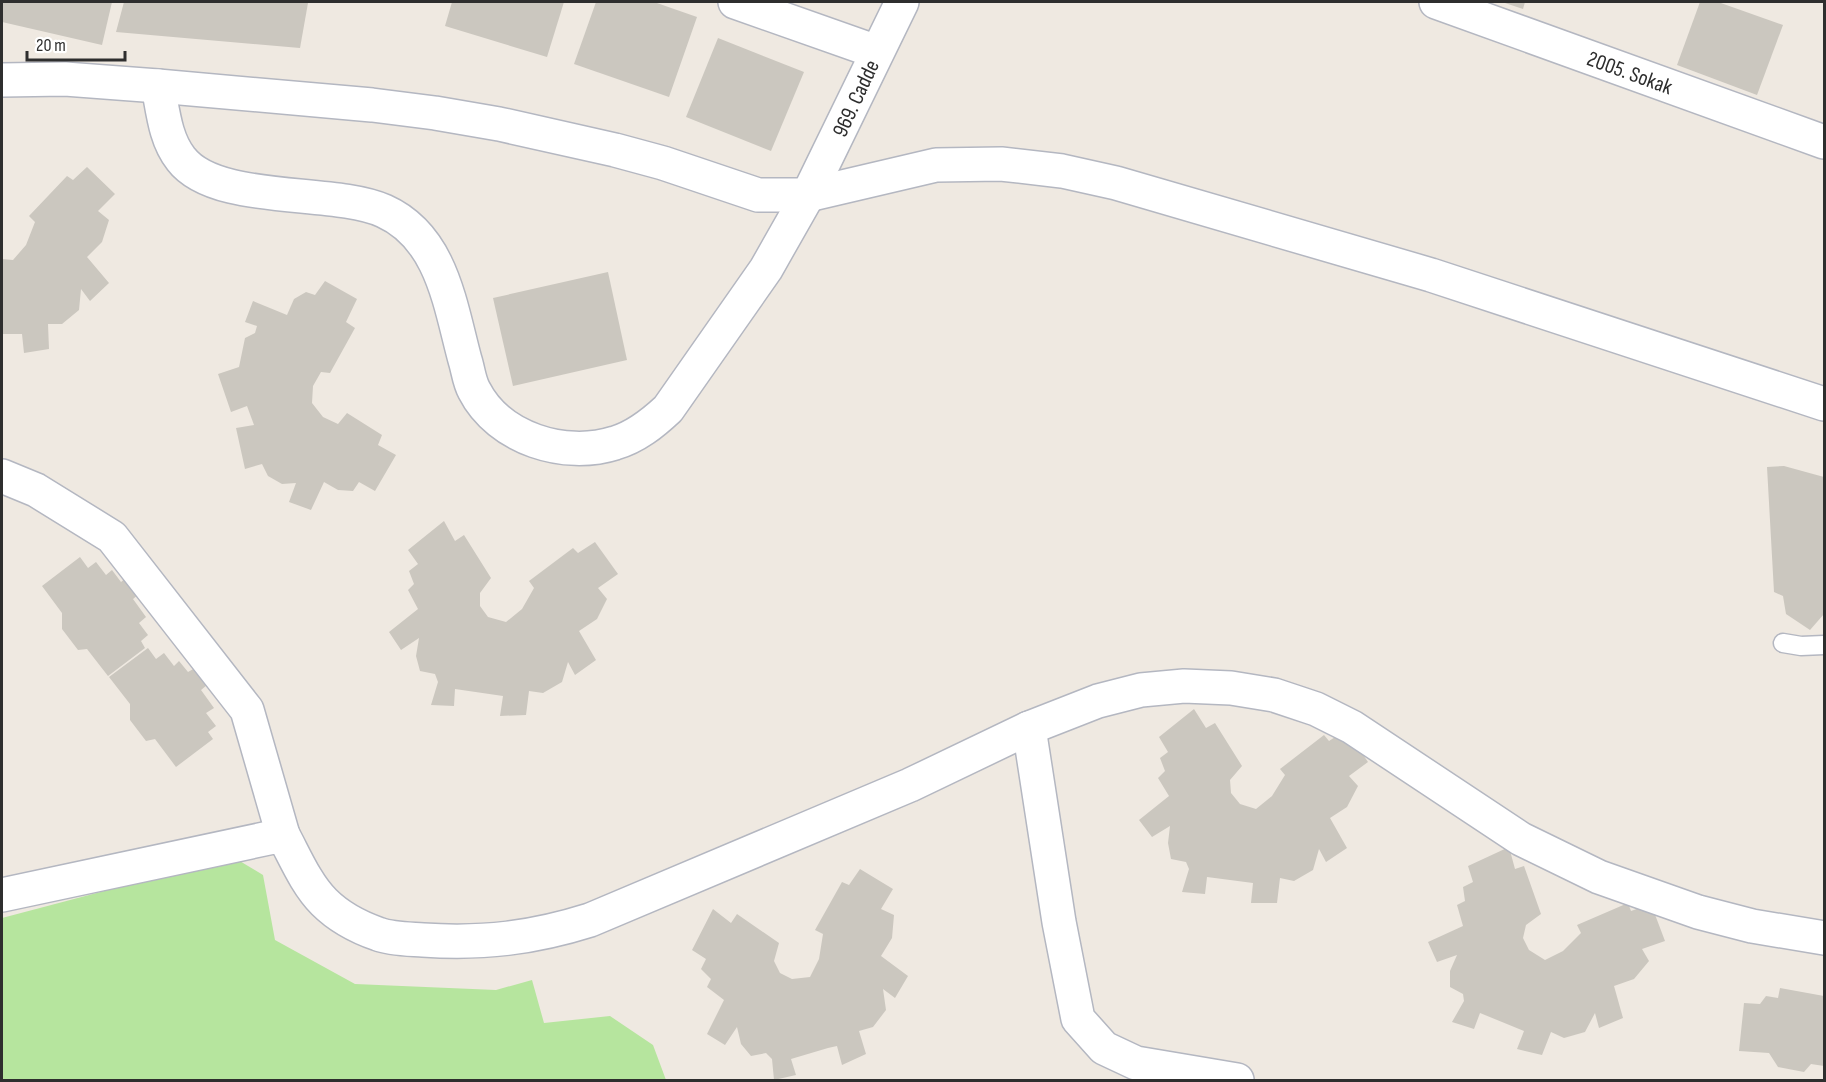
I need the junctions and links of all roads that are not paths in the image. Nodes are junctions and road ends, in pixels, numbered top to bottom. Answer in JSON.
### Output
{"nodes":[{"id":1,"x":735,"y":2,"type":"edge"},
{"id":2,"x":902,"y":2,"type":"edge"},
{"id":3,"x":1436,"y":2,"type":"edge"},
{"id":4,"x":877,"y":52,"type":"junction"},
{"id":5,"x":2,"y":80,"type":"edge"},
{"id":6,"x":158,"y":87,"type":"junction"},
{"id":7,"x":1824,"y":142,"type":"edge"},
{"id":8,"x":808,"y":195,"type":"junction"},
{"id":9,"x":1824,"y":404,"type":"edge"},
{"id":10,"x":2,"y":476,"type":"edge"},
{"id":11,"x":1783,"y":643,"type":"dead end"},
{"id":12,"x":1824,"y":645,"type":"edge"},
{"id":13,"x":1029,"y":728,"type":"junction"},
{"id":14,"x":283,"y":835,"type":"junction"},
{"id":15,"x":2,"y":895,"type":"edge"},
{"id":16,"x":1824,"y":938,"type":"edge"},
{"id":17,"x":1237,"y":1080,"type":"edge"}],
"edges":[{"from":1,"to":4,"type":"street"},
{"from":2,"to":4,"type":"street","name":"969. Cadde"},
{"from":3,"to":7,"type":"street","name":"2005. Sokak"},
{"from":4,"to":8,"type":"street","name":"969. Cadde"},
{"from":5,"to":6,"type":"street"},
{"from":6,"to":8,"type":"street"},
{"from":6,"to":8,"type":"street","name":"969. Cadde"},
{"from":8,"to":9,"type":"street"},
{"from":10,"to":14,"type":"street"},
{"from":11,"to":12,"type":"lane"},
{"from":13,"to":14,"type":"street"},
{"from":13,"to":16,"type":"street"},
{"from":13,"to":17,"type":"street"},
{"from":14,"to":15,"type":"street"}]}
